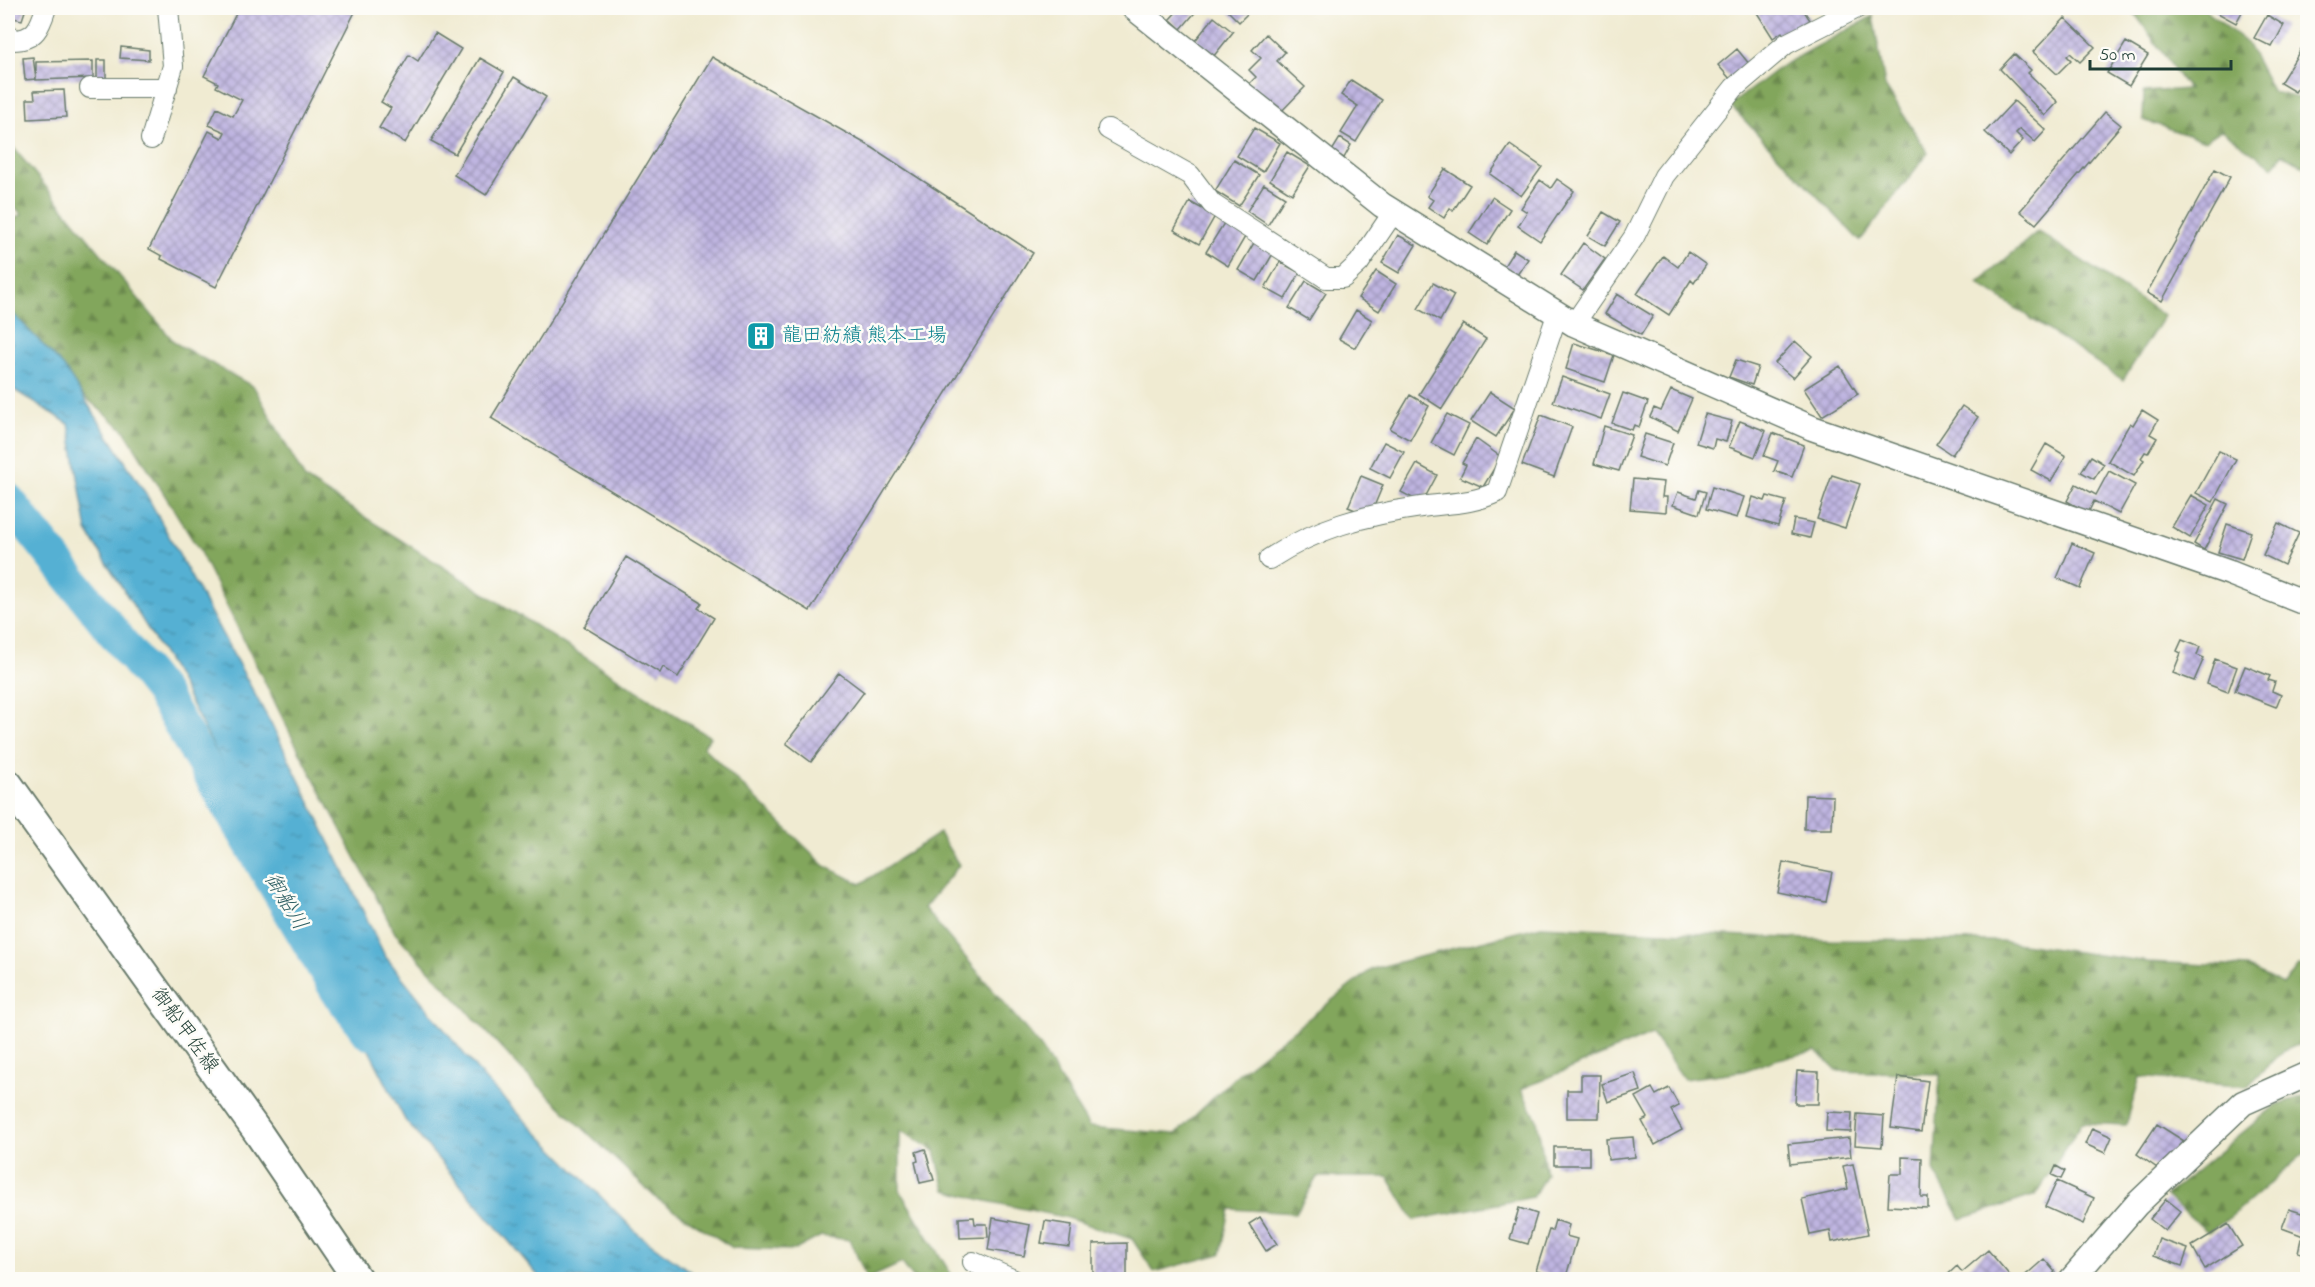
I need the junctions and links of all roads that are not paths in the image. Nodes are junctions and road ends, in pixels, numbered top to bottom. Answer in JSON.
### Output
{"nodes":[{"id":1,"x":46,"y":8,"type":"edge"},
{"id":2,"x":168,"y":8,"type":"edge"},
{"id":3,"x":1134,"y":8,"type":"edge"},
{"id":4,"x":1857,"y":8,"type":"edge"},
{"id":5,"x":8,"y":34,"type":"edge"},
{"id":6,"x":90,"y":88,"type":"dead end"},
{"id":7,"x":167,"y":88,"type":"junction"},
{"id":8,"x":1108,"y":129,"type":"dead end"},
{"id":9,"x":152,"y":139,"type":"dead end"},
{"id":10,"x":1393,"y":213,"type":"junction"},
{"id":11,"x":1566,"y":320,"type":"junction"},
{"id":12,"x":1269,"y":559,"type":"dead end"},
{"id":13,"x":2307,"y":604,"type":"edge"},
{"id":14,"x":8,"y":784,"type":"edge"},
{"id":15,"x":2307,"y":1074,"type":"edge"},
{"id":16,"x":973,"y":1262,"type":"dead end"},
{"id":17,"x":358,"y":1280,"type":"edge"},
{"id":18,"x":1014,"y":1280,"type":"edge"},
{"id":19,"x":2071,"y":1280,"type":"edge"}],
"edges":[{"from":1,"to":5,"type":"street"},
{"from":2,"to":7,"type":"street"},
{"from":3,"to":10,"type":"street"},
{"from":4,"to":11,"type":"street"},
{"from":6,"to":7,"type":"street"},
{"from":7,"to":9,"type":"street"},
{"from":8,"to":10,"type":"street"},
{"from":10,"to":11,"type":"street"},
{"from":11,"to":12,"type":"street"},
{"from":11,"to":13,"type":"street"},
{"from":14,"to":17,"type":"main road","name":"御船甲佐線"},
{"from":15,"to":19,"type":"street"},
{"from":16,"to":18,"type":"street"}]}
